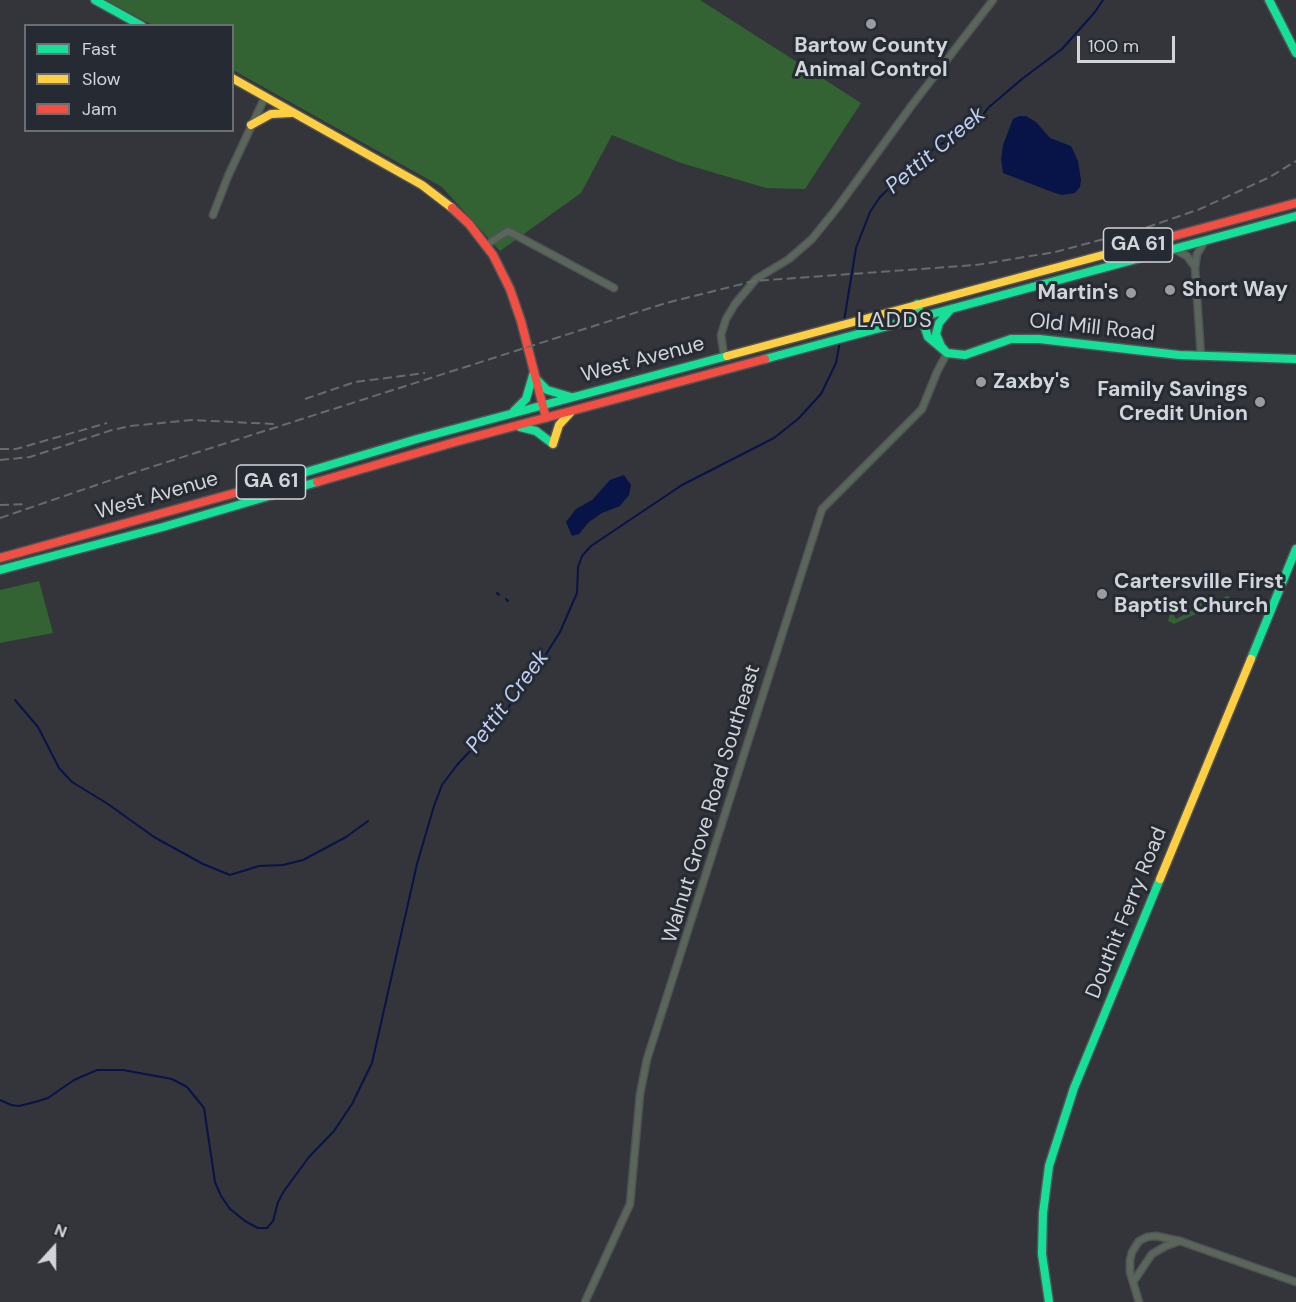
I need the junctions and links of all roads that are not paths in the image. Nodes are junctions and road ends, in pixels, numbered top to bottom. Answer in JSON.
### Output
{"nodes":[{"id":1,"x":95,"y":0,"type":"edge"},
{"id":2,"x":993,"y":0,"type":"edge"},
{"id":3,"x":1269,"y":0,"type":"edge"},
{"id":4,"x":138,"y":24,"type":"edge"},
{"id":5,"x":1287,"y":33,"type":"junction"},
{"id":6,"x":1296,"y":47,"type":"edge"},
{"id":7,"x":1296,"y":53,"type":"edge"},
{"id":8,"x":234,"y":79,"type":"edge"},
{"id":9,"x":264,"y":97,"type":"junction"},
{"id":10,"x":295,"y":113,"type":"junction"},
{"id":11,"x":251,"y":125,"type":"junction"},
{"id":12,"x":1296,"y":202,"type":"edge"},
{"id":13,"x":213,"y":215,"type":"dead end"},
{"id":14,"x":1296,"y":216,"type":"edge"},
{"id":15,"x":1205,"y":240,"type":"junction"},
{"id":16,"x":486,"y":245,"type":"junction"},
{"id":17,"x":1174,"y":249,"type":"junction"},
{"id":18,"x":1195,"y":268,"type":"junction"},
{"id":19,"x":614,"y":288,"type":"dead end"},
{"id":20,"x":917,"y":304,"type":"junction"},
{"id":21,"x":951,"y":309,"type":"junction"},
{"id":22,"x":921,"y":317,"type":"junction"},
{"id":23,"x":947,"y":353,"type":"junction"},
{"id":24,"x":724,"y":356,"type":"junction"},
{"id":25,"x":1201,"y":356,"type":"junction"},
{"id":26,"x":1296,"y":359,"type":"edge"},
{"id":27,"x":535,"y":375,"type":"junction"},
{"id":28,"x":573,"y":397,"type":"junction"},
{"id":29,"x":543,"y":406,"type":"junction"},
{"id":30,"x":574,"y":410,"type":"junction"},
{"id":31,"x":509,"y":414,"type":"junction"},
{"id":32,"x":546,"y":418,"type":"junction"},
{"id":33,"x":512,"y":427,"type":"junction"},
{"id":34,"x":1296,"y":549,"type":"edge"},
{"id":35,"x":0,"y":558,"type":"edge"},
{"id":36,"x":0,"y":570,"type":"edge"},
{"id":37,"x":1180,"y":1241,"type":"junction"},
{"id":38,"x":1133,"y":1282,"type":"junction"},
{"id":39,"x":1296,"y":1282,"type":"edge"},
{"id":40,"x":585,"y":1302,"type":"edge"},
{"id":41,"x":1048,"y":1302,"type":"edge"},
{"id":42,"x":1140,"y":1302,"type":"edge"}],
"edges":[{"from":1,"to":4,"type":"main road"},
{"from":2,"to":24,"type":"street"},
{"from":3,"to":5,"type":"main road"},
{"from":5,"to":6,"type":"main road"},
{"from":5,"to":7,"type":"main road"},
{"from":8,"to":9,"type":"main road"},
{"from":9,"to":10,"type":"main road"},
{"from":9,"to":11,"type":"street"},
{"from":10,"to":11,"type":"main road"},
{"from":10,"to":16,"type":"main road"},
{"from":11,"to":13,"type":"street"},
{"from":12,"to":20,"type":"main road","name":"West Avenue","number":"GA 61"},
{"from":14,"to":15,"type":"main road","name":"West Avenue","number":"GA 61"},
{"from":15,"to":17,"type":"main road","name":"West Avenue","number":"GA 61"},
{"from":15,"to":18,"type":"street"},
{"from":16,"to":19,"type":"street"},
{"from":16,"to":27,"type":"main road"},
{"from":17,"to":18,"type":"street"},
{"from":17,"to":21,"type":"main road","name":"West Avenue","number":"GA 61"},
{"from":18,"to":25,"type":"street"},
{"from":20,"to":22,"type":"main road"},
{"from":20,"to":24,"type":"main road","name":"West Avenue","number":"GA 61"},
{"from":21,"to":22,"type":"main road","name":"West Avenue","number":"GA 61"},
{"from":21,"to":23,"type":"main road"},
{"from":22,"to":23,"type":"main road"},
{"from":22,"to":30,"type":"main road","name":"West Avenue","number":"GA 61"},
{"from":23,"to":25,"type":"main road","name":"Old Mill Road"},
{"from":23,"to":40,"type":"street","name":"Walnut Grove Road Southeast"},
{"from":24,"to":28,"type":"main road","name":"West Avenue","number":"GA 61"},
{"from":25,"to":26,"type":"main road","name":"Old Mill Road"},
{"from":27,"to":28,"type":"main road"},
{"from":27,"to":29,"type":"main road"},
{"from":27,"to":31,"type":"main road"},
{"from":28,"to":29,"type":"main road","name":"West Avenue","number":"GA 61"},
{"from":29,"to":31,"type":"main road","name":"West Avenue","number":"GA 61"},
{"from":29,"to":32,"type":"main road"},
{"from":30,"to":32,"type":"main road","name":"West Avenue","number":"GA 61"},
{"from":30,"to":33,"type":"main road"},
{"from":31,"to":35,"type":"main road","name":"West Avenue","number":"GA 61"},
{"from":32,"to":33,"type":"main road","name":"West Avenue","number":"GA 61"},
{"from":33,"to":36,"type":"main road","name":"West Avenue","number":"GA 61"},
{"from":34,"to":41,"type":"main road","name":"Douthit Ferry Road"},
{"from":37,"to":38,"type":"street"},
{"from":37,"to":38,"type":"street"},
{"from":37,"to":39,"type":"street"},
{"from":38,"to":42,"type":"street"}]}
